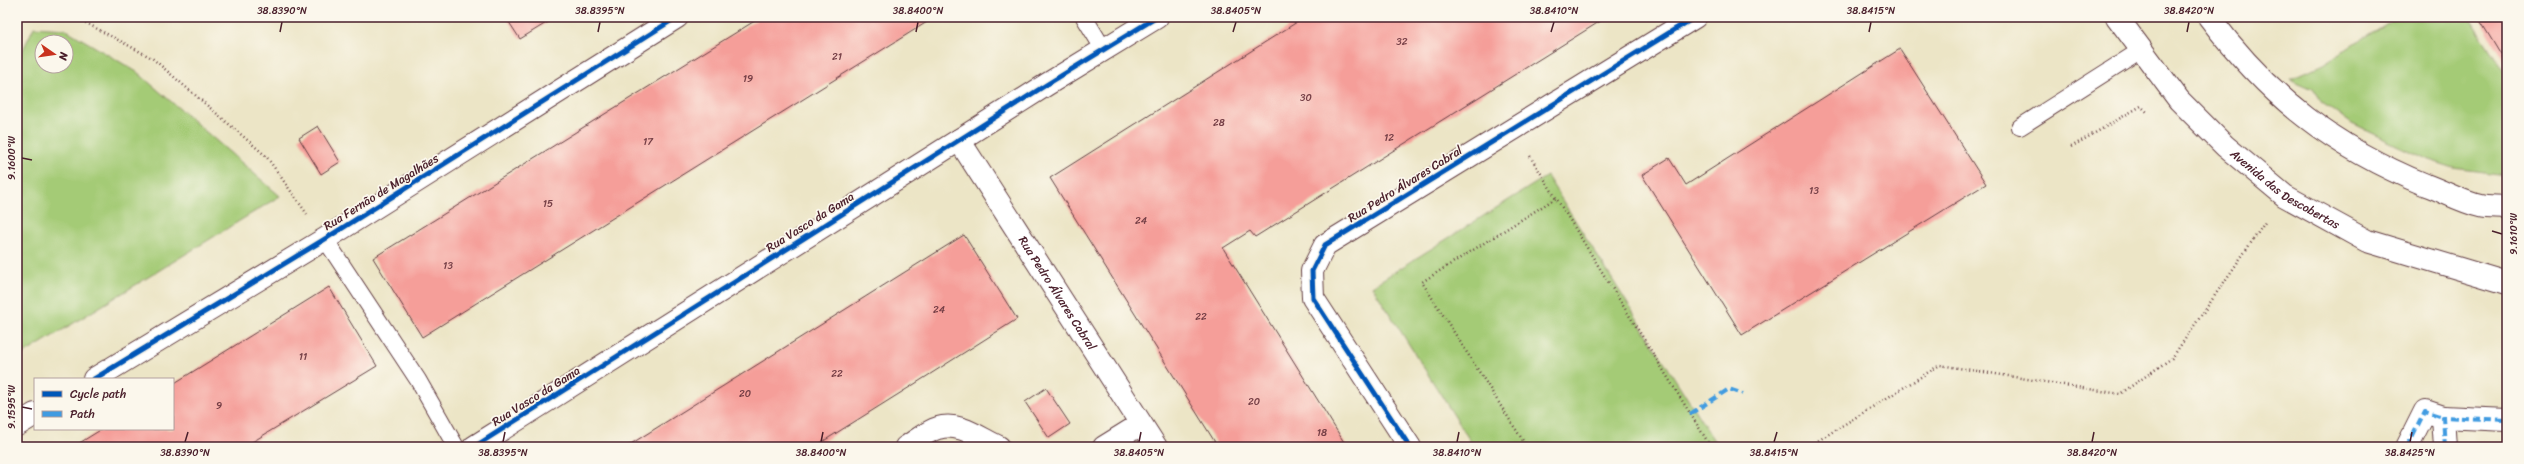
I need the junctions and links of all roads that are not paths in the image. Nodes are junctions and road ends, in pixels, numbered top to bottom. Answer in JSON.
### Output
{"nodes":[{"id":1,"x":677,"y":17,"type":"edge"},
{"id":2,"x":1084,"y":17,"type":"edge"},
{"id":3,"x":1158,"y":17,"type":"edge"},
{"id":4,"x":1695,"y":17,"type":"edge"},
{"id":5,"x":2118,"y":17,"type":"edge"},
{"id":6,"x":2208,"y":17,"type":"edge"},
{"id":7,"x":1104,"y":50,"type":"junction"},
{"id":8,"x":2141,"y":50,"type":"junction"},
{"id":9,"x":2020,"y":127,"type":"dead end"},
{"id":10,"x":959,"y":140,"type":"junction"},
{"id":11,"x":2507,"y":208,"type":"edge"},
{"id":12,"x":325,"y":239,"type":"junction"},
{"id":13,"x":2507,"y":283,"type":"edge"},
{"id":14,"x":96,"y":378,"type":"edge"},
{"id":15,"x":34,"y":415,"type":"edge"},
{"id":16,"x":2443,"y":417,"type":"junction"},
{"id":17,"x":2507,"y":420,"type":"edge"},
{"id":18,"x":1141,"y":424,"type":"junction"},
{"id":19,"x":17,"y":425,"type":"edge"},
{"id":20,"x":456,"y":447,"type":"edge"},
{"id":21,"x":474,"y":447,"type":"edge"},
{"id":22,"x":906,"y":447,"type":"edge"},
{"id":23,"x":999,"y":447,"type":"edge"},
{"id":24,"x":1104,"y":447,"type":"edge"},
{"id":25,"x":1156,"y":447,"type":"edge"},
{"id":26,"x":1410,"y":447,"type":"edge"},
{"id":27,"x":2407,"y":447,"type":"edge"},
{"id":28,"x":2445,"y":447,"type":"edge"}],
"edges":[{"from":1,"to":12,"type":"street","name":"Rua Fernão de Magalhães"},
{"from":2,"to":7,"type":"lane"},
{"from":3,"to":7,"type":"street","name":"Rua Vasco da Gama"},
{"from":4,"to":26,"type":"street","name":"Rua Pedro Álvares Cabral"},
{"from":5,"to":8,"type":"street","name":"Avenida das Descobertas"},
{"from":6,"to":11,"type":"street"},
{"from":7,"to":10,"type":"street","name":"Rua Vasco da Gama"},
{"from":8,"to":9,"type":"lane"},
{"from":8,"to":13,"type":"street","name":"Avenida das Descobertas"},
{"from":10,"to":18,"type":"street","name":"Rua Pedro Álvares Cabral"},
{"from":10,"to":21,"type":"street","name":"Rua Vasco da Gama"},
{"from":12,"to":14,"type":"street","name":"Rua Fernão de Magalhães"},
{"from":12,"to":20,"type":"lane"},
{"from":15,"to":19,"type":"street"},
{"from":16,"to":17,"type":"street"},
{"from":16,"to":27,"type":"street"},
{"from":16,"to":28,"type":"street"},
{"from":18,"to":24,"type":"street"},
{"from":18,"to":25,"type":"street","name":"Rua Pedro Álvares Cabral"},
{"from":22,"to":23,"type":"street"}]}
